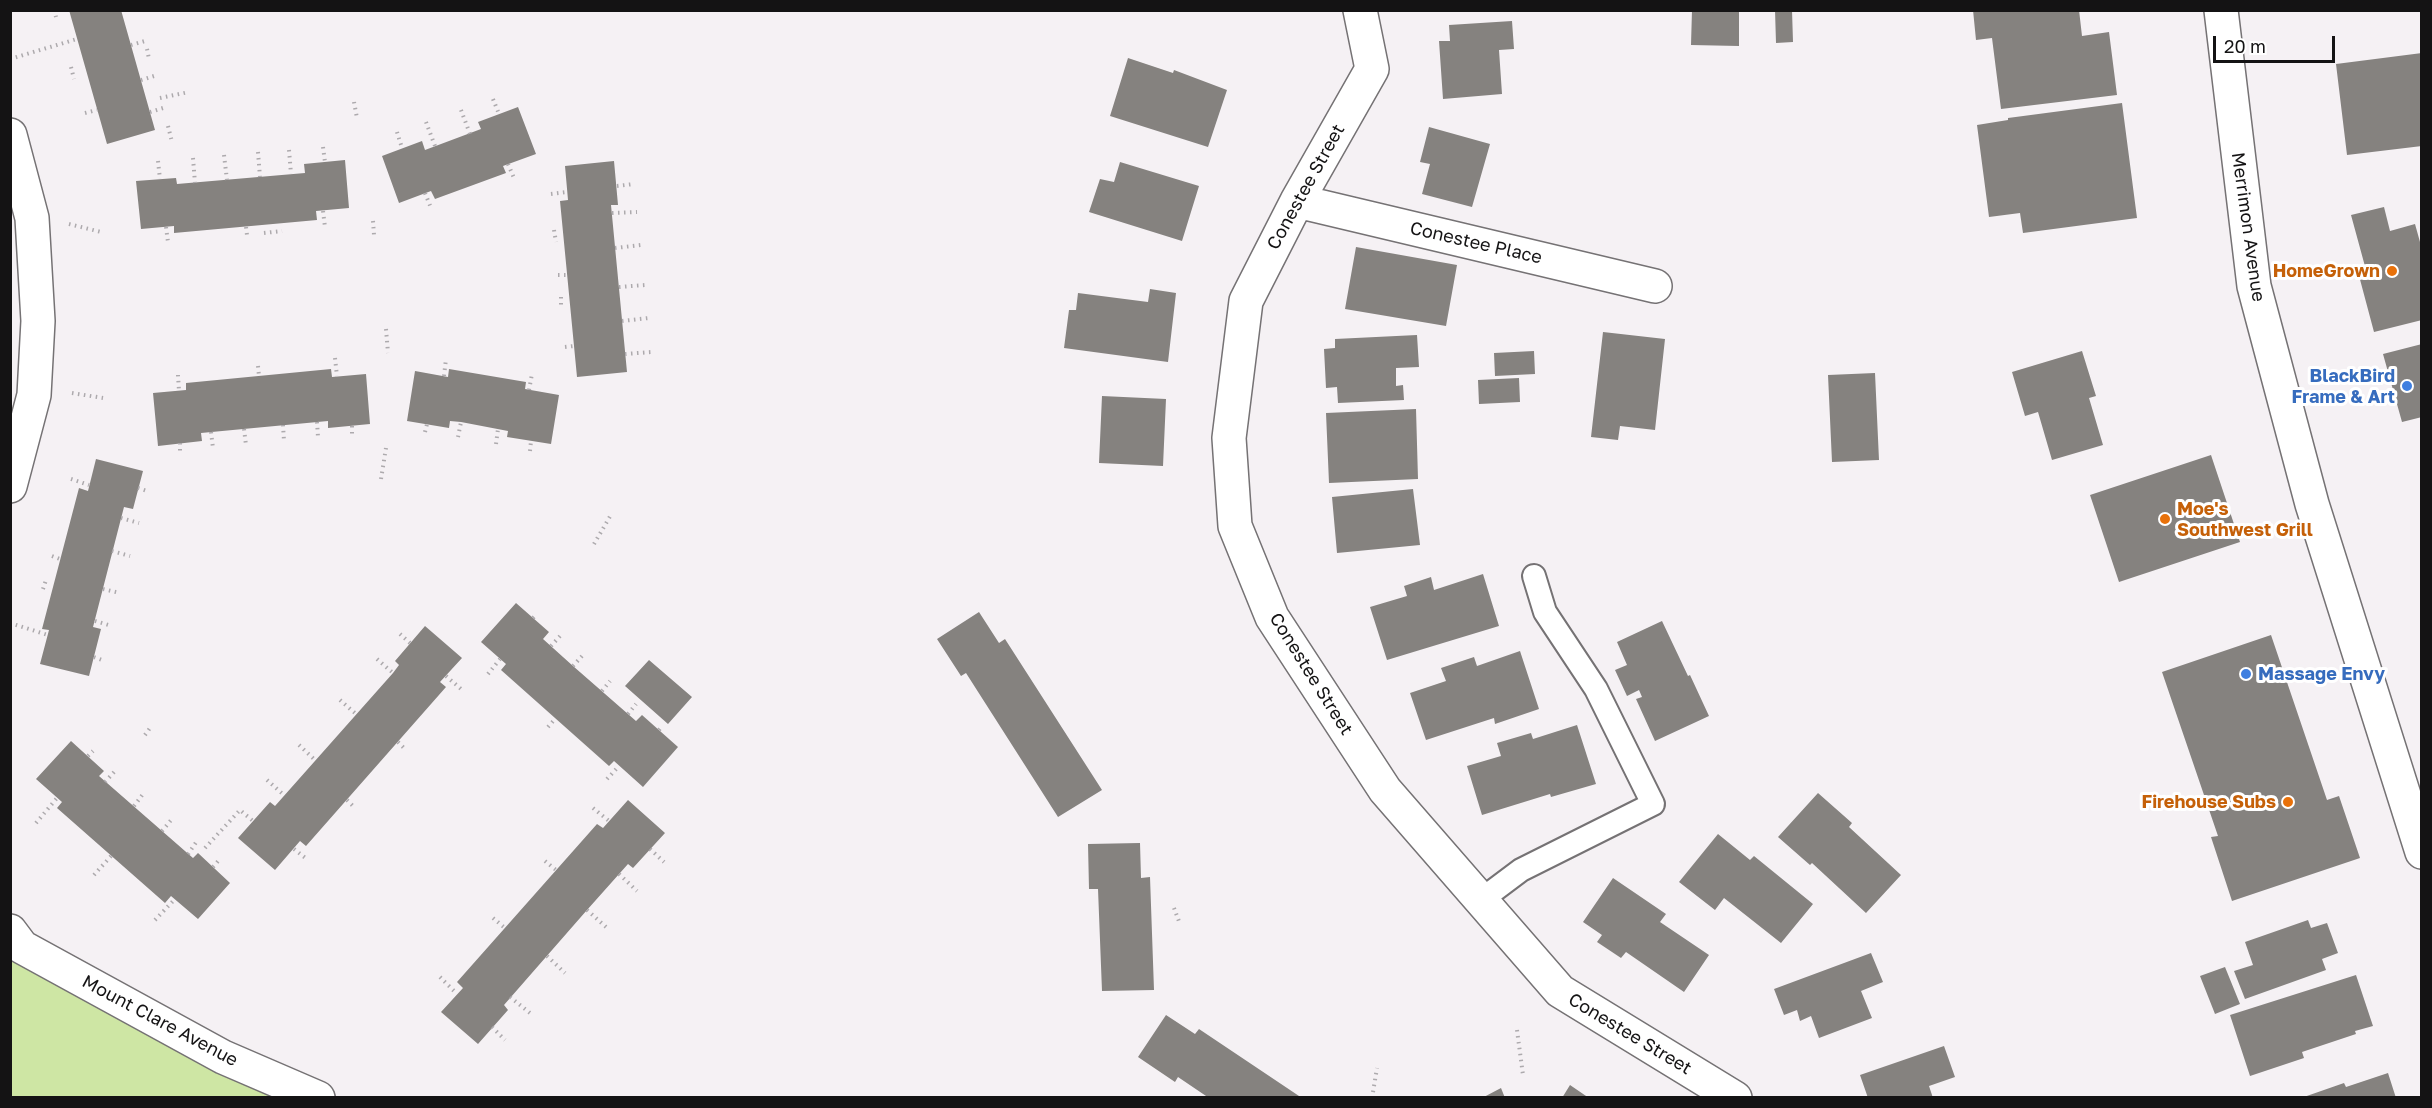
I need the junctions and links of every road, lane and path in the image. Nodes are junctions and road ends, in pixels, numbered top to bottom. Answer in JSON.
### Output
{"nodes":[{"id":1,"x":54,"y":10,"type":"edge"},
{"id":2,"x":1360,"y":10,"type":"edge"},
{"id":3,"x":2221,"y":10,"type":"edge"},
{"id":4,"x":56,"y":17,"type":"dead end"},
{"id":5,"x":77,"y":39,"type":"dead end"},
{"id":6,"x":145,"y":41,"type":"dead end"},
{"id":7,"x":130,"y":45,"type":"dead end"},
{"id":8,"x":147,"y":49,"type":"dead end"},
{"id":9,"x":10,"y":59,"type":"edge"},
{"id":10,"x":149,"y":59,"type":"dead end"},
{"id":11,"x":71,"y":67,"type":"dead end"},
{"id":12,"x":154,"y":76,"type":"dead end"},
{"id":13,"x":74,"y":79,"type":"dead end"},
{"id":14,"x":141,"y":80,"type":"dead end"},
{"id":15,"x":189,"y":92,"type":"dead end"},
{"id":16,"x":160,"y":98,"type":"dead end"},
{"id":17,"x":493,"y":99,"type":"dead end"},
{"id":18,"x":354,"y":102,"type":"dead end"},
{"id":19,"x":163,"y":108,"type":"dead end"},
{"id":20,"x":97,"y":110,"type":"dead end"},
{"id":21,"x":461,"y":110,"type":"dead end"},
{"id":22,"x":150,"y":112,"type":"dead end"},
{"id":23,"x":85,"y":113,"type":"dead end"},
{"id":24,"x":499,"y":114,"type":"dead end"},
{"id":25,"x":357,"y":118,"type":"dead end"},
{"id":26,"x":426,"y":122,"type":"dead end"},
{"id":27,"x":168,"y":126,"type":"dead end"},
{"id":28,"x":397,"y":132,"type":"dead end"},
{"id":29,"x":470,"y":134,"type":"dead end"},
{"id":30,"x":10,"y":135,"type":"edge"},
{"id":31,"x":172,"y":142,"type":"dead end"},
{"id":32,"x":435,"y":146,"type":"dead end"},
{"id":33,"x":323,"y":147,"type":"dead end"},
{"id":34,"x":402,"y":148,"type":"dead end"},
{"id":35,"x":290,"y":150,"type":"dead end"},
{"id":36,"x":258,"y":152,"type":"dead end"},
{"id":37,"x":224,"y":155,"type":"dead end"},
{"id":38,"x":193,"y":158,"type":"dead end"},
{"id":39,"x":158,"y":161,"type":"dead end"},
{"id":40,"x":325,"y":162,"type":"dead end"},
{"id":41,"x":508,"y":164,"type":"dead end"},
{"id":42,"x":291,"y":174,"type":"dead end"},
{"id":43,"x":260,"y":177,"type":"dead end"},
{"id":44,"x":514,"y":178,"type":"dead end"},
{"id":45,"x":160,"y":179,"type":"dead end"},
{"id":46,"x":226,"y":180,"type":"dead end"},
{"id":47,"x":195,"y":183,"type":"dead end"},
{"id":48,"x":634,"y":184,"type":"dead end"},
{"id":49,"x":617,"y":186,"type":"dead end"},
{"id":50,"x":567,"y":192,"type":"dead end"},
{"id":51,"x":425,"y":193,"type":"dead end"},
{"id":52,"x":551,"y":194,"type":"dead end"},
{"id":53,"x":1297,"y":201,"type":"junction"},
{"id":54,"x":431,"y":208,"type":"dead end"},
{"id":55,"x":323,"y":211,"type":"dead end"},
{"id":56,"x":637,"y":212,"type":"dead end"},
{"id":57,"x":612,"y":213,"type":"dead end"},
{"id":58,"x":373,"y":221,"type":"dead end"},
{"id":59,"x":61,"y":222,"type":"dead end"},
{"id":60,"x":166,"y":227,"type":"dead end"},
{"id":61,"x":246,"y":227,"type":"dead end"},
{"id":62,"x":325,"y":227,"type":"dead end"},
{"id":63,"x":554,"y":230,"type":"dead end"},
{"id":64,"x":282,"y":231,"type":"dead end"},
{"id":65,"x":101,"y":232,"type":"dead end"},
{"id":66,"x":264,"y":233,"type":"dead end"},
{"id":67,"x":374,"y":235,"type":"dead end"},
{"id":68,"x":248,"y":236,"type":"dead end"},
{"id":69,"x":168,"y":242,"type":"dead end"},
{"id":70,"x":555,"y":242,"type":"dead end"},
{"id":71,"x":641,"y":245,"type":"dead end"},
{"id":72,"x":615,"y":248,"type":"dead end"},
{"id":73,"x":567,"y":274,"type":"dead end"},
{"id":74,"x":558,"y":275,"type":"dead end"},
{"id":75,"x":645,"y":285,"type":"dead end"},
{"id":76,"x":1655,"y":286,"type":"dead end"},
{"id":77,"x":619,"y":287,"type":"dead end"},
{"id":78,"x":561,"y":297,"type":"dead end"},
{"id":79,"x":561,"y":308,"type":"dead end"},
{"id":80,"x":648,"y":318,"type":"dead end"},
{"id":81,"x":622,"y":321,"type":"dead end"},
{"id":82,"x":386,"y":329,"type":"dead end"},
{"id":83,"x":574,"y":346,"type":"dead end"},
{"id":84,"x":565,"y":347,"type":"dead end"},
{"id":85,"x":388,"y":352,"type":"dead end"},
{"id":86,"x":652,"y":352,"type":"dead end"},
{"id":87,"x":625,"y":354,"type":"dead end"},
{"id":88,"x":335,"y":358,"type":"dead end"},
{"id":89,"x":446,"y":359,"type":"dead end"},
{"id":90,"x":258,"y":366,"type":"dead end"},
{"id":91,"x":532,"y":374,"type":"dead end"},
{"id":92,"x":178,"y":375,"type":"dead end"},
{"id":93,"x":259,"y":376,"type":"dead end"},
{"id":94,"x":337,"y":376,"type":"dead end"},
{"id":95,"x":444,"y":376,"type":"dead end"},
{"id":96,"x":530,"y":390,"type":"dead end"},
{"id":97,"x":64,"y":391,"type":"dead end"},
{"id":98,"x":179,"y":391,"type":"dead end"},
{"id":99,"x":103,"y":398,"type":"dead end"},
{"id":100,"x":317,"y":422,"type":"dead end"},
{"id":101,"x":461,"y":422,"type":"dead end"},
{"id":102,"x":427,"y":424,"type":"dead end"},
{"id":103,"x":283,"y":425,"type":"dead end"},
{"id":104,"x":352,"y":426,"type":"dead end"},
{"id":105,"x":244,"y":429,"type":"dead end"},
{"id":106,"x":498,"y":429,"type":"dead end"},
{"id":107,"x":211,"y":432,"type":"dead end"},
{"id":108,"x":425,"y":432,"type":"dead end"},
{"id":109,"x":352,"y":434,"type":"dead end"},
{"id":110,"x":318,"y":437,"type":"dead end"},
{"id":111,"x":458,"y":437,"type":"dead end"},
{"id":112,"x":284,"y":441,"type":"dead end"},
{"id":113,"x":531,"y":441,"type":"dead end"},
{"id":114,"x":180,"y":443,"type":"dead end"},
{"id":115,"x":496,"y":444,"type":"dead end"},
{"id":116,"x":246,"y":445,"type":"dead end"},
{"id":117,"x":213,"y":448,"type":"dead end"},
{"id":118,"x":386,"y":448,"type":"dead end"},
{"id":119,"x":180,"y":451,"type":"dead end"},
{"id":120,"x":530,"y":451,"type":"dead end"},
{"id":121,"x":70,"y":479,"type":"dead end"},
{"id":122,"x":381,"y":479,"type":"dead end"},
{"id":123,"x":89,"y":485,"type":"dead end"},
{"id":124,"x":10,"y":486,"type":"edge"},
{"id":125,"x":138,"y":488,"type":"dead end"},
{"id":126,"x":147,"y":491,"type":"dead end"},
{"id":127,"x":612,"y":513,"type":"dead end"},
{"id":128,"x":121,"y":518,"type":"dead end"},
{"id":129,"x":139,"y":523,"type":"dead end"},
{"id":130,"x":594,"y":544,"type":"dead end"},
{"id":131,"x":112,"y":551,"type":"dead end"},
{"id":132,"x":52,"y":556,"type":"dead end"},
{"id":133,"x":130,"y":556,"type":"dead end"},
{"id":134,"x":60,"y":559,"type":"dead end"},
{"id":135,"x":1534,"y":576,"type":"dead end"},
{"id":136,"x":46,"y":580,"type":"dead end"},
{"id":137,"x":43,"y":589,"type":"dead end"},
{"id":138,"x":103,"y":589,"type":"dead end"},
{"id":139,"x":120,"y":593,"type":"dead end"},
{"id":140,"x":95,"y":621,"type":"dead end"},
{"id":141,"x":10,"y":623,"type":"edge"},
{"id":142,"x":112,"y":626,"type":"dead end"},
{"id":143,"x":400,"y":634,"type":"dead end"},
{"id":144,"x":48,"y":635,"type":"dead end"},
{"id":145,"x":560,"y":636,"type":"dead end"},
{"id":146,"x":410,"y":643,"type":"dead end"},
{"id":147,"x":551,"y":646,"type":"dead end"},
{"id":148,"x":582,"y":656,"type":"dead end"},
{"id":149,"x":94,"y":657,"type":"dead end"},
{"id":150,"x":377,"y":659,"type":"dead end"},
{"id":151,"x":500,"y":659,"type":"dead end"},
{"id":152,"x":102,"y":660,"type":"dead end"},
{"id":153,"x":573,"y":666,"type":"dead end"},
{"id":154,"x":393,"y":673,"type":"dead end"},
{"id":155,"x":488,"y":674,"type":"dead end"},
{"id":156,"x":446,"y":676,"type":"dead end"},
{"id":157,"x":610,"y":681,"type":"dead end"},
{"id":158,"x":460,"y":689,"type":"dead end"},
{"id":159,"x":602,"y":691,"type":"dead end"},
{"id":160,"x":339,"y":700,"type":"dead end"},
{"id":161,"x":636,"y":704,"type":"dead end"},
{"id":162,"x":356,"y":714,"type":"dead end"},
{"id":163,"x":628,"y":714,"type":"dead end"},
{"id":164,"x":555,"y":719,"type":"dead end"},
{"id":165,"x":548,"y":727,"type":"dead end"},
{"id":166,"x":150,"y":728,"type":"dead end"},
{"id":167,"x":145,"y":735,"type":"dead end"},
{"id":168,"x":398,"y":742,"type":"dead end"},
{"id":169,"x":298,"y":745,"type":"dead end"},
{"id":170,"x":406,"y":750,"type":"dead end"},
{"id":171,"x":93,"y":751,"type":"dead end"},
{"id":172,"x":88,"y":756,"type":"dead end"},
{"id":173,"x":315,"y":760,"type":"dead end"},
{"id":174,"x":619,"y":766,"type":"dead end"},
{"id":175,"x":115,"y":771,"type":"dead end"},
{"id":176,"x":607,"y":779,"type":"dead end"},
{"id":177,"x":267,"y":780,"type":"dead end"},
{"id":178,"x":105,"y":782,"type":"dead end"},
{"id":179,"x":143,"y":794,"type":"dead end"},
{"id":180,"x":284,"y":795,"type":"dead end"},
{"id":181,"x":57,"y":798,"type":"dead end"},
{"id":182,"x":346,"y":800,"type":"dead end"},
{"id":183,"x":134,"y":806,"type":"dead end"},
{"id":184,"x":355,"y":808,"type":"dead end"},
{"id":185,"x":593,"y":808,"type":"dead end"},
{"id":186,"x":172,"y":819,"type":"dead end"},
{"id":187,"x":253,"y":821,"type":"dead end"},
{"id":188,"x":609,"y":821,"type":"dead end"},
{"id":189,"x":36,"y":823,"type":"dead end"},
{"id":190,"x":162,"y":831,"type":"dead end"},
{"id":191,"x":197,"y":841,"type":"dead end"},
{"id":192,"x":206,"y":848,"type":"dead end"},
{"id":193,"x":294,"y":849,"type":"dead end"},
{"id":194,"x":650,"y":849,"type":"dead end"},
{"id":195,"x":2421,"y":852,"type":"edge"},
{"id":196,"x":188,"y":854,"type":"dead end"},
{"id":197,"x":111,"y":856,"type":"dead end"},
{"id":198,"x":219,"y":860,"type":"dead end"},
{"id":199,"x":308,"y":860,"type":"dead end"},
{"id":200,"x":545,"y":861,"type":"dead end"},
{"id":201,"x":664,"y":862,"type":"dead end"},
{"id":202,"x":213,"y":867,"type":"dead end"},
{"id":203,"x":556,"y":870,"type":"dead end"},
{"id":204,"x":619,"y":874,"type":"dead end"},
{"id":205,"x":94,"y":875,"type":"dead end"},
{"id":206,"x":637,"y":891,"type":"dead end"},
{"id":207,"x":175,"y":899,"type":"dead end"},
{"id":208,"x":1481,"y":900,"type":"junction"},
{"id":209,"x":1174,"y":908,"type":"dead end"},
{"id":210,"x":587,"y":910,"type":"dead end"},
{"id":211,"x":493,"y":918,"type":"dead end"},
{"id":212,"x":155,"y":920,"type":"dead end"},
{"id":213,"x":1180,"y":924,"type":"dead end"},
{"id":214,"x":606,"y":927,"type":"dead end"},
{"id":215,"x":505,"y":928,"type":"dead end"},
{"id":216,"x":10,"y":931,"type":"edge"},
{"id":217,"x":547,"y":956,"type":"dead end"},
{"id":218,"x":565,"y":973,"type":"dead end"},
{"id":219,"x":440,"y":977,"type":"dead end"},
{"id":220,"x":457,"y":994,"type":"dead end"},
{"id":221,"x":510,"y":998,"type":"dead end"},
{"id":222,"x":530,"y":1013,"type":"dead end"},
{"id":223,"x":492,"y":1027,"type":"dead end"},
{"id":224,"x":1517,"y":1030,"type":"dead end"},
{"id":225,"x":506,"y":1040,"type":"dead end"},
{"id":226,"x":1377,"y":1068,"type":"dead end"},
{"id":227,"x":1523,"y":1075,"type":"dead end"},
{"id":228,"x":318,"y":1098,"type":"edge"},
{"id":229,"x":1372,"y":1098,"type":"edge"},
{"id":230,"x":1735,"y":1098,"type":"edge"}],
"edges":[{"from":1,"to":4,"type":"path"},
{"from":2,"to":53,"type":"street","name":"Conestee Street"},
{"from":3,"to":195,"type":"street","name":"Merrimon Avenue"},
{"from":5,"to":9,"type":"path"},
{"from":6,"to":7,"type":"path"},
{"from":8,"to":10,"type":"path"},
{"from":11,"to":13,"type":"path"},
{"from":12,"to":14,"type":"path"},
{"from":15,"to":16,"type":"path"},
{"from":17,"to":24,"type":"path"},
{"from":18,"to":25,"type":"path"},
{"from":19,"to":22,"type":"path"},
{"from":20,"to":23,"type":"path"},
{"from":21,"to":29,"type":"path"},
{"from":26,"to":32,"type":"path"},
{"from":27,"to":31,"type":"path"},
{"from":28,"to":34,"type":"path"},
{"from":30,"to":124,"type":"street"},
{"from":33,"to":40,"type":"path"},
{"from":35,"to":42,"type":"path"},
{"from":36,"to":43,"type":"path"},
{"from":37,"to":46,"type":"path"},
{"from":38,"to":47,"type":"path"},
{"from":39,"to":45,"type":"path"},
{"from":41,"to":44,"type":"path"},
{"from":48,"to":49,"type":"path"},
{"from":50,"to":52,"type":"path"},
{"from":51,"to":54,"type":"path"},
{"from":53,"to":76,"type":"street","name":"Conestee Place"},
{"from":53,"to":208,"type":"street","name":"Conestee Street"},
{"from":55,"to":62,"type":"path"},
{"from":56,"to":57,"type":"path"},
{"from":58,"to":67,"type":"path"},
{"from":59,"to":65,"type":"path"},
{"from":60,"to":69,"type":"path"},
{"from":61,"to":68,"type":"path"},
{"from":63,"to":70,"type":"path"},
{"from":64,"to":66,"type":"path"},
{"from":71,"to":72,"type":"path"},
{"from":73,"to":74,"type":"path"},
{"from":75,"to":77,"type":"path"},
{"from":78,"to":79,"type":"path"},
{"from":80,"to":81,"type":"path"},
{"from":82,"to":85,"type":"path"},
{"from":83,"to":84,"type":"path"},
{"from":86,"to":87,"type":"path"},
{"from":88,"to":94,"type":"path"},
{"from":89,"to":95,"type":"path"},
{"from":90,"to":93,"type":"path"},
{"from":91,"to":96,"type":"path"},
{"from":92,"to":98,"type":"path"},
{"from":97,"to":99,"type":"path"},
{"from":100,"to":110,"type":"path"},
{"from":101,"to":111,"type":"path"},
{"from":102,"to":108,"type":"path"},
{"from":103,"to":112,"type":"path"},
{"from":104,"to":109,"type":"path"},
{"from":105,"to":116,"type":"path"},
{"from":106,"to":115,"type":"path"},
{"from":107,"to":117,"type":"path"},
{"from":113,"to":120,"type":"path"},
{"from":114,"to":119,"type":"path"},
{"from":118,"to":122,"type":"path"},
{"from":121,"to":123,"type":"path"},
{"from":125,"to":126,"type":"path"},
{"from":127,"to":130,"type":"path"},
{"from":128,"to":129,"type":"path"},
{"from":131,"to":133,"type":"path"},
{"from":132,"to":134,"type":"path"},
{"from":135,"to":208,"type":"lane"},
{"from":136,"to":137,"type":"path"},
{"from":138,"to":139,"type":"path"},
{"from":140,"to":142,"type":"path"},
{"from":141,"to":144,"type":"path"},
{"from":143,"to":146,"type":"path"},
{"from":145,"to":147,"type":"path"},
{"from":148,"to":153,"type":"path"},
{"from":149,"to":152,"type":"path"},
{"from":150,"to":154,"type":"path"},
{"from":151,"to":155,"type":"path"},
{"from":156,"to":158,"type":"path"},
{"from":157,"to":159,"type":"path"},
{"from":160,"to":162,"type":"path"},
{"from":161,"to":163,"type":"path"},
{"from":164,"to":165,"type":"path"},
{"from":166,"to":167,"type":"path"},
{"from":168,"to":170,"type":"path"},
{"from":169,"to":173,"type":"path"},
{"from":171,"to":172,"type":"path"},
{"from":174,"to":176,"type":"path"},
{"from":175,"to":178,"type":"path"},
{"from":177,"to":180,"type":"path"},
{"from":179,"to":183,"type":"path"},
{"from":181,"to":189,"type":"path"},
{"from":182,"to":184,"type":"path"},
{"from":185,"to":188,"type":"path"},
{"from":186,"to":190,"type":"path"},
{"from":187,"to":192,"type":"path"},
{"from":191,"to":196,"type":"path"},
{"from":193,"to":199,"type":"path"},
{"from":194,"to":201,"type":"path"},
{"from":197,"to":205,"type":"path"},
{"from":198,"to":202,"type":"path"},
{"from":200,"to":203,"type":"path"},
{"from":204,"to":206,"type":"path"},
{"from":207,"to":212,"type":"path"},
{"from":208,"to":230,"type":"street","name":"Conestee Street"},
{"from":209,"to":213,"type":"path"},
{"from":210,"to":214,"type":"path"},
{"from":211,"to":215,"type":"path"},
{"from":216,"to":228,"type":"street","name":"Mount Clare Avenue"},
{"from":217,"to":218,"type":"path"},
{"from":219,"to":220,"type":"path"},
{"from":221,"to":222,"type":"path"},
{"from":223,"to":225,"type":"path"},
{"from":224,"to":227,"type":"path"},
{"from":226,"to":229,"type":"path"}]}
